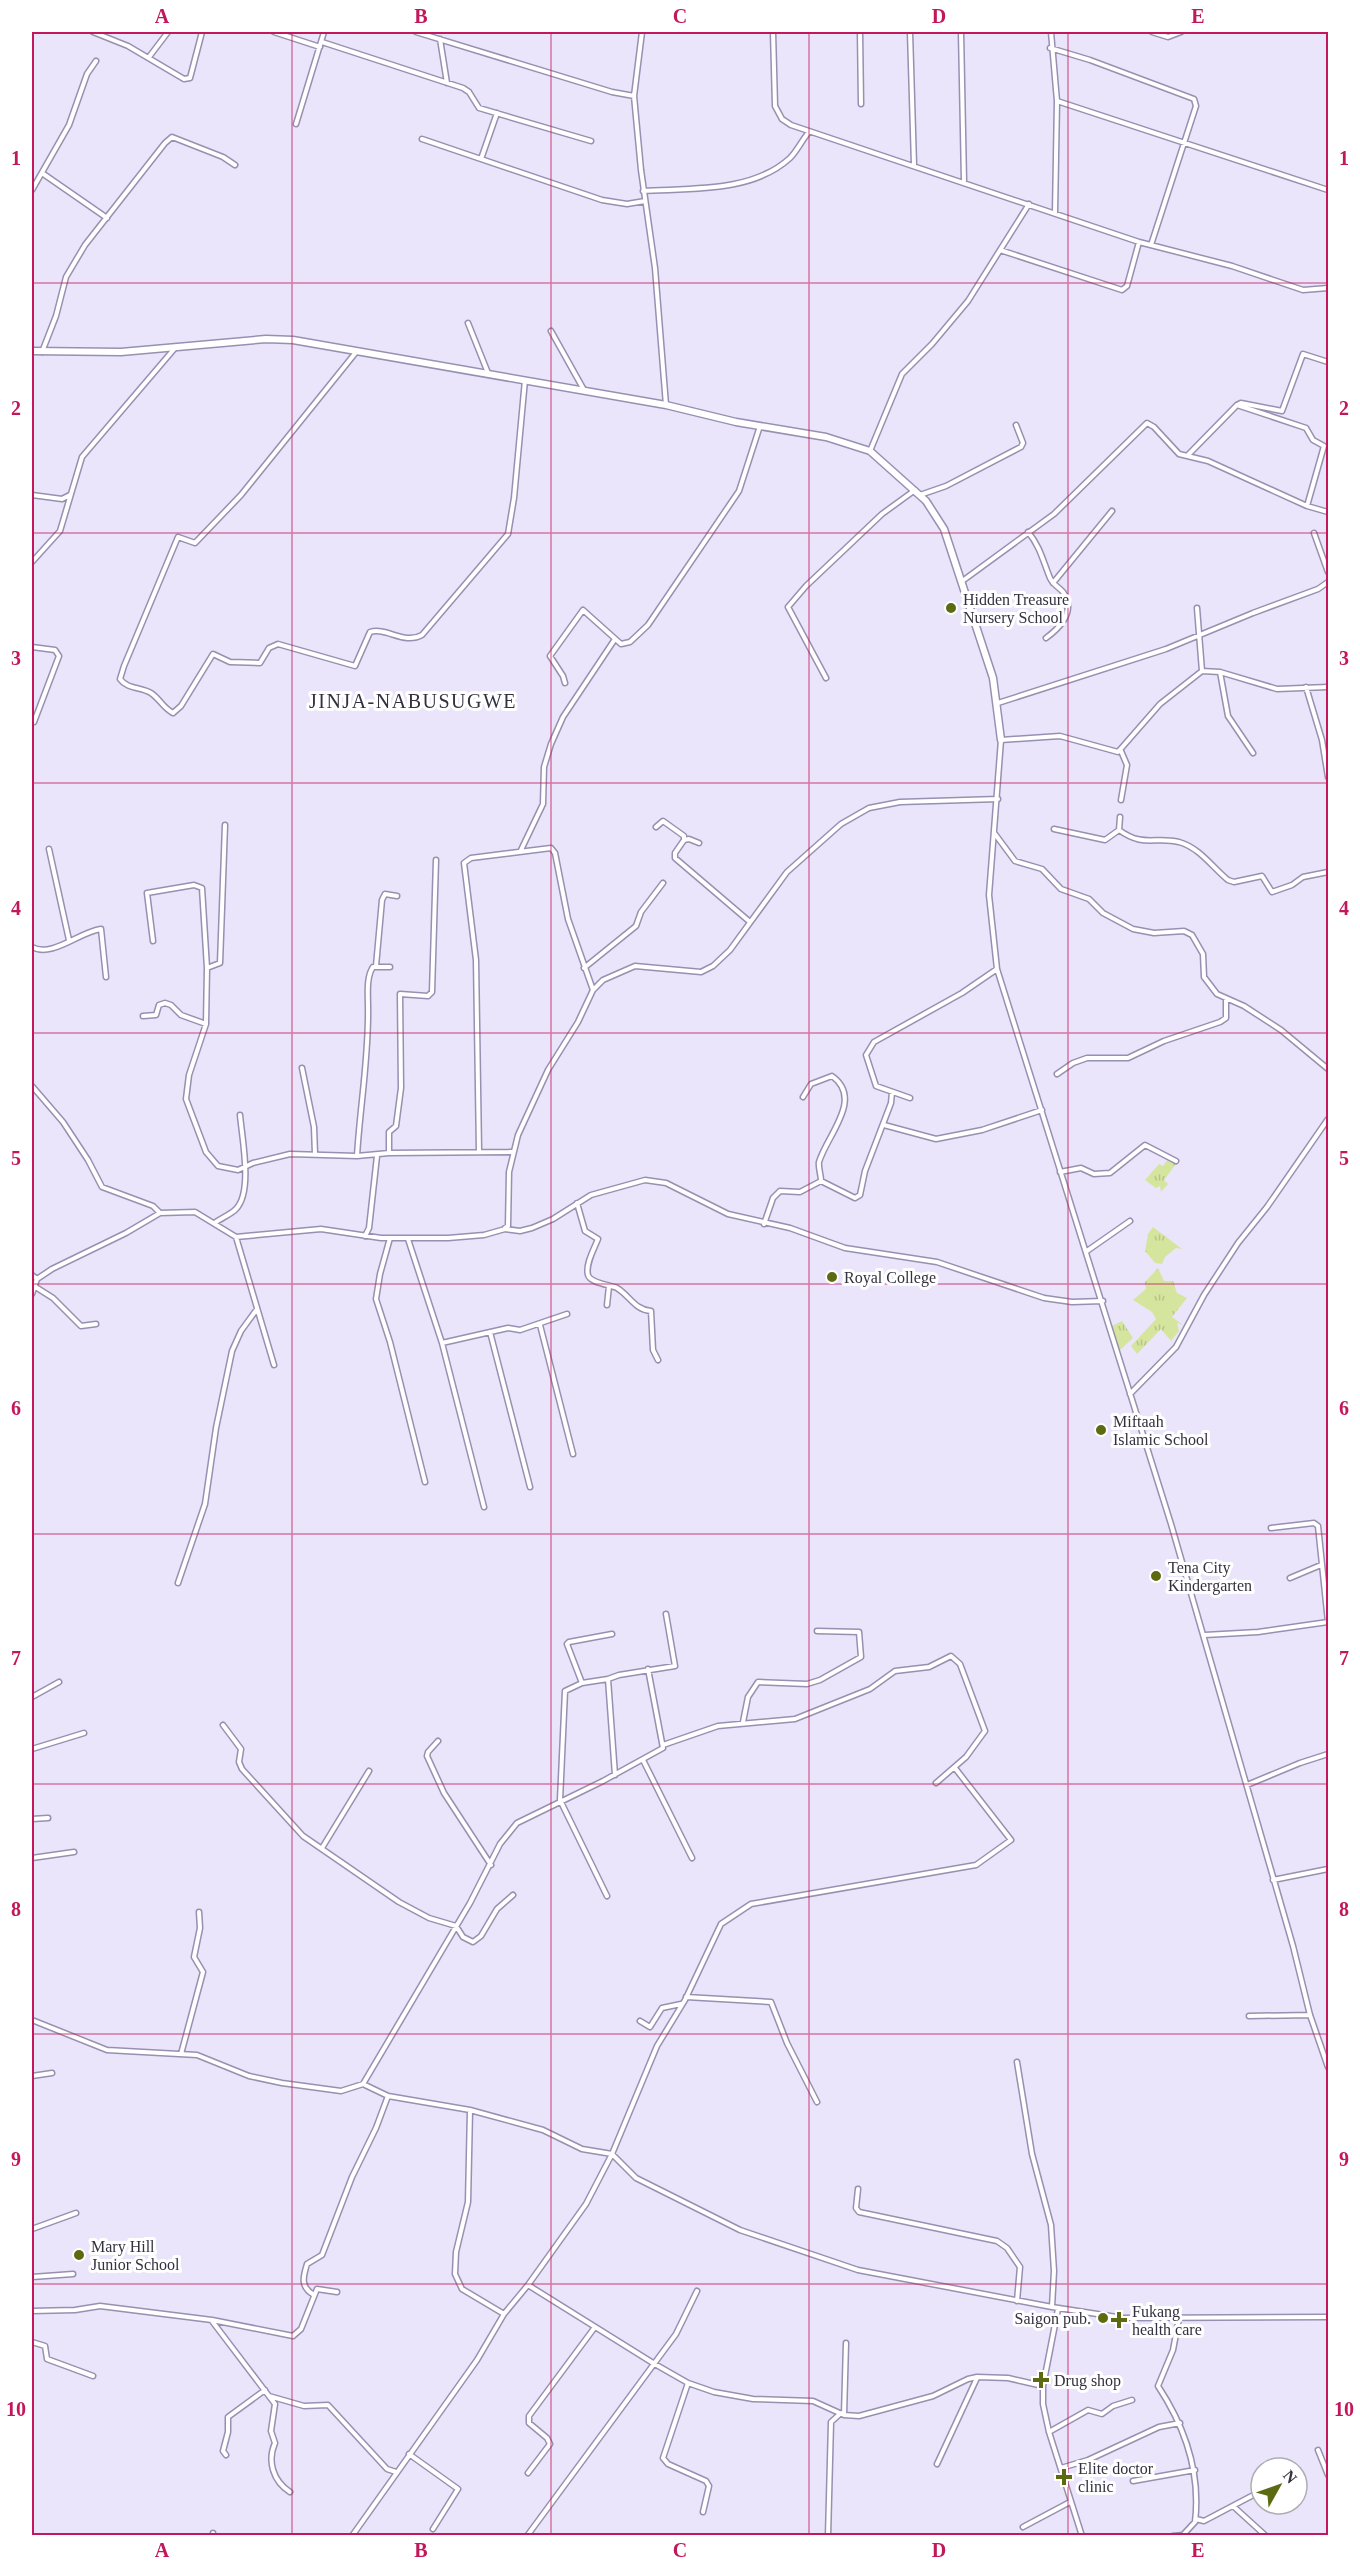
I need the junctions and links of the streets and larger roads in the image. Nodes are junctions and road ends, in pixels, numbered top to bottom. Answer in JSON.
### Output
{"nodes":[{"id":1,"x":93,"y":32,"type":"edge"},
{"id":2,"x":168,"y":32,"type":"edge"},
{"id":3,"x":202,"y":32,"type":"edge"},
{"id":4,"x":274,"y":32,"type":"edge"},
{"id":5,"x":324,"y":32,"type":"edge"},
{"id":6,"x":416,"y":32,"type":"edge"},
{"id":7,"x":642,"y":32,"type":"edge"},
{"id":8,"x":773,"y":32,"type":"edge"},
{"id":9,"x":860,"y":32,"type":"edge"},
{"id":10,"x":910,"y":32,"type":"edge"},
{"id":11,"x":961,"y":32,"type":"edge"},
{"id":12,"x":1051,"y":32,"type":"edge"},
{"id":13,"x":1152,"y":32,"type":"edge"},
{"id":14,"x":1181,"y":32,"type":"edge"},
{"id":15,"x":440,"y":39,"type":"junction"},
{"id":16,"x":322,"y":42,"type":"junction"},
{"id":17,"x":320,"y":47,"type":"junction"},
{"id":18,"x":1050,"y":48,"type":"junction"},
{"id":19,"x":149,"y":57,"type":"junction"},
{"id":20,"x":96,"y":61,"type":"dead end"},
{"id":21,"x":447,"y":82,"type":"junction"},
{"id":22,"x":634,"y":96,"type":"junction"},
{"id":23,"x":1057,"y":101,"type":"junction"},
{"id":24,"x":861,"y":104,"type":"dead end"},
{"id":25,"x":497,"y":113,"type":"junction"},
{"id":26,"x":296,"y":124,"type":"dead end"},
{"id":27,"x":809,"y":132,"type":"junction"},
{"id":28,"x":422,"y":139,"type":"dead end"},
{"id":29,"x":591,"y":141,"type":"dead end"},
{"id":30,"x":1183,"y":142,"type":"junction"},
{"id":31,"x":481,"y":159,"type":"junction"},
{"id":32,"x":235,"y":165,"type":"dead end"},
{"id":33,"x":914,"y":165,"type":"junction"},
{"id":34,"x":42,"y":173,"type":"junction"},
{"id":35,"x":964,"y":181,"type":"junction"},
{"id":36,"x":32,"y":190,"type":"edge"},
{"id":37,"x":1329,"y":190,"type":"edge"},
{"id":38,"x":643,"y":191,"type":"junction"},
{"id":39,"x":645,"y":201,"type":"junction"},
{"id":40,"x":1029,"y":204,"type":"junction"},
{"id":41,"x":1055,"y":214,"type":"junction"},
{"id":42,"x":107,"y":218,"type":"junction"},
{"id":43,"x":1139,"y":242,"type":"junction"},
{"id":44,"x":1151,"y":245,"type":"junction"},
{"id":45,"x":1000,"y":250,"type":"junction"},
{"id":46,"x":1329,"y":288,"type":"edge"},
{"id":47,"x":468,"y":323,"type":"dead end"},
{"id":48,"x":551,"y":331,"type":"dead end"},
{"id":49,"x":175,"y":347,"type":"junction"},
{"id":50,"x":32,"y":351,"type":"edge"},
{"id":51,"x":358,"y":351,"type":"junction"},
{"id":52,"x":42,"y":353,"type":"junction"},
{"id":53,"x":1329,"y":362,"type":"edge"},
{"id":54,"x":489,"y":374,"type":"junction"},
{"id":55,"x":525,"y":380,"type":"junction"},
{"id":56,"x":584,"y":391,"type":"junction"},
{"id":57,"x":666,"y":405,"type":"junction"},
{"id":58,"x":1237,"y":405,"type":"junction"},
{"id":59,"x":1016,"y":425,"type":"dead end"},
{"id":60,"x":760,"y":426,"type":"junction"},
{"id":61,"x":870,"y":451,"type":"junction"},
{"id":62,"x":1188,"y":455,"type":"junction"},
{"id":63,"x":918,"y":492,"type":"junction"},
{"id":64,"x":71,"y":494,"type":"junction"},
{"id":65,"x":32,"y":495,"type":"edge"},
{"id":66,"x":1307,"y":506,"type":"junction"},
{"id":67,"x":1112,"y":511,"type":"dead end"},
{"id":68,"x":1329,"y":512,"type":"edge"},
{"id":69,"x":1028,"y":532,"type":"junction"},
{"id":70,"x":1314,"y":533,"type":"dead end"},
{"id":71,"x":1327,"y":561,"type":"edge"},
{"id":72,"x":32,"y":562,"type":"edge"},
{"id":73,"x":1329,"y":572,"type":"edge"},
{"id":74,"x":961,"y":582,"type":"junction"},
{"id":75,"x":1053,"y":583,"type":"junction"},
{"id":76,"x":1328,"y":583,"type":"edge"},
{"id":77,"x":1197,"y":608,"type":"dead end"},
{"id":78,"x":1199,"y":635,"type":"junction"},
{"id":79,"x":1046,"y":638,"type":"dead end"},
{"id":80,"x":615,"y":639,"type":"junction"},
{"id":81,"x":32,"y":646,"type":"edge"},
{"id":82,"x":1202,"y":671,"type":"junction"},
{"id":83,"x":1220,"y":672,"type":"junction"},
{"id":84,"x":826,"y":678,"type":"dead end"},
{"id":85,"x":565,"y":683,"type":"dead end"},
{"id":86,"x":1306,"y":687,"type":"junction"},
{"id":87,"x":1329,"y":687,"type":"edge"},
{"id":88,"x":998,"y":703,"type":"junction"},
{"id":89,"x":33,"y":722,"type":"dead end"},
{"id":90,"x":1001,"y":740,"type":"junction"},
{"id":91,"x":1121,"y":751,"type":"junction"},
{"id":92,"x":1253,"y":753,"type":"dead end"},
{"id":93,"x":1329,"y":777,"type":"edge"},
{"id":94,"x":998,"y":799,"type":"junction"},
{"id":95,"x":1121,"y":800,"type":"dead end"},
{"id":96,"x":1120,"y":817,"type":"dead end"},
{"id":97,"x":225,"y":825,"type":"dead end"},
{"id":98,"x":656,"y":827,"type":"dead end"},
{"id":99,"x":1054,"y":829,"type":"dead end"},
{"id":100,"x":1119,"y":830,"type":"junction"},
{"id":101,"x":994,"y":834,"type":"junction"},
{"id":102,"x":684,"y":840,"type":"junction"},
{"id":103,"x":699,"y":843,"type":"dead end"},
{"id":104,"x":49,"y":849,"type":"dead end"},
{"id":105,"x":521,"y":851,"type":"junction"},
{"id":106,"x":436,"y":860,"type":"dead end"},
{"id":107,"x":1329,"y":872,"type":"edge"},
{"id":108,"x":663,"y":883,"type":"dead end"},
{"id":109,"x":396,"y":896,"type":"dead end"},
{"id":110,"x":750,"y":922,"type":"junction"},
{"id":111,"x":69,"y":940,"type":"junction"},
{"id":112,"x":153,"y":941,"type":"dead end"},
{"id":113,"x":32,"y":947,"type":"edge"},
{"id":114,"x":376,"y":966,"type":"junction"},
{"id":115,"x":390,"y":967,"type":"dead end"},
{"id":116,"x":207,"y":968,"type":"junction"},
{"id":117,"x":584,"y":968,"type":"junction"},
{"id":118,"x":997,"y":969,"type":"junction"},
{"id":119,"x":106,"y":977,"type":"dead end"},
{"id":120,"x":593,"y":990,"type":"junction"},
{"id":121,"x":1226,"y":999,"type":"junction"},
{"id":122,"x":143,"y":1016,"type":"dead end"},
{"id":123,"x":206,"y":1024,"type":"junction"},
{"id":124,"x":302,"y":1068,"type":"dead end"},
{"id":125,"x":1329,"y":1069,"type":"edge"},
{"id":126,"x":1057,"y":1074,"type":"dead end"},
{"id":127,"x":32,"y":1086,"type":"edge"},
{"id":128,"x":892,"y":1092,"type":"junction"},
{"id":129,"x":803,"y":1097,"type":"dead end"},
{"id":130,"x":910,"y":1098,"type":"dead end"},
{"id":131,"x":1042,"y":1110,"type":"junction"},
{"id":132,"x":240,"y":1115,"type":"dead end"},
{"id":133,"x":1329,"y":1119,"type":"edge"},
{"id":134,"x":884,"y":1125,"type":"junction"},
{"id":135,"x":479,"y":1151,"type":"junction"},
{"id":136,"x":512,"y":1152,"type":"junction"},
{"id":137,"x":389,"y":1153,"type":"junction"},
{"id":138,"x":315,"y":1154,"type":"junction"},
{"id":139,"x":357,"y":1156,"type":"junction"},
{"id":140,"x":377,"y":1156,"type":"junction"},
{"id":141,"x":1176,"y":1161,"type":"dead end"},
{"id":142,"x":244,"y":1167,"type":"junction"},
{"id":143,"x":1060,"y":1172,"type":"junction"},
{"id":144,"x":821,"y":1180,"type":"junction"},
{"id":145,"x":577,"y":1203,"type":"junction"},
{"id":146,"x":160,"y":1213,"type":"junction"},
{"id":147,"x":1130,"y":1221,"type":"dead end"},
{"id":148,"x":216,"y":1222,"type":"junction"},
{"id":149,"x":764,"y":1224,"type":"junction"},
{"id":150,"x":505,"y":1229,"type":"junction"},
{"id":151,"x":365,"y":1236,"type":"junction"},
{"id":152,"x":236,"y":1237,"type":"junction"},
{"id":153,"x":390,"y":1238,"type":"junction"},
{"id":154,"x":408,"y":1239,"type":"junction"},
{"id":155,"x":1087,"y":1251,"type":"junction"},
{"id":156,"x":32,"y":1275,"type":"edge"},
{"id":157,"x":37,"y":1280,"type":"junction"},
{"id":158,"x":34,"y":1286,"type":"junction"},
{"id":159,"x":609,"y":1286,"type":"junction"},
{"id":160,"x":32,"y":1294,"type":"edge"},
{"id":161,"x":1103,"y":1301,"type":"junction"},
{"id":162,"x":608,"y":1305,"type":"dead end"},
{"id":163,"x":257,"y":1309,"type":"junction"},
{"id":164,"x":567,"y":1314,"type":"dead end"},
{"id":165,"x":96,"y":1324,"type":"dead end"},
{"id":166,"x":540,"y":1325,"type":"junction"},
{"id":167,"x":490,"y":1332,"type":"junction"},
{"id":168,"x":442,"y":1343,"type":"junction"},
{"id":169,"x":658,"y":1360,"type":"dead end"},
{"id":170,"x":274,"y":1365,"type":"dead end"},
{"id":171,"x":1130,"y":1394,"type":"junction"},
{"id":172,"x":573,"y":1454,"type":"dead end"},
{"id":173,"x":425,"y":1482,"type":"dead end"},
{"id":174,"x":530,"y":1487,"type":"dead end"},
{"id":175,"x":484,"y":1507,"type":"dead end"},
{"id":176,"x":1271,"y":1528,"type":"dead end"},
{"id":177,"x":1321,"y":1565,"type":"junction"},
{"id":178,"x":1290,"y":1578,"type":"dead end"},
{"id":179,"x":178,"y":1583,"type":"dead end"},
{"id":180,"x":666,"y":1614,"type":"dead end"},
{"id":181,"x":1328,"y":1622,"type":"edge"},
{"id":182,"x":817,"y":1631,"type":"dead end"},
{"id":183,"x":612,"y":1634,"type":"dead end"},
{"id":184,"x":1205,"y":1635,"type":"junction"},
{"id":185,"x":648,"y":1669,"type":"junction"},
{"id":186,"x":608,"y":1679,"type":"junction"},
{"id":187,"x":58,"y":1682,"type":"dead end"},
{"id":188,"x":582,"y":1683,"type":"junction"},
{"id":189,"x":32,"y":1697,"type":"edge"},
{"id":190,"x":743,"y":1722,"type":"junction"},
{"id":191,"x":224,"y":1725,"type":"dead end"},
{"id":192,"x":84,"y":1733,"type":"dead end"},
{"id":193,"x":438,"y":1741,"type":"dead end"},
{"id":194,"x":663,"y":1745,"type":"junction"},
{"id":195,"x":32,"y":1749,"type":"edge"},
{"id":196,"x":1329,"y":1754,"type":"edge"},
{"id":197,"x":643,"y":1760,"type":"junction"},
{"id":198,"x":955,"y":1768,"type":"junction"},
{"id":199,"x":369,"y":1771,"type":"dead end"},
{"id":200,"x":615,"y":1775,"type":"junction"},
{"id":201,"x":936,"y":1783,"type":"dead end"},
{"id":202,"x":1247,"y":1785,"type":"junction"},
{"id":203,"x":560,"y":1800,"type":"junction"},
{"id":204,"x":48,"y":1818,"type":"dead end"},
{"id":205,"x":32,"y":1819,"type":"edge"},
{"id":206,"x":322,"y":1848,"type":"junction"},
{"id":207,"x":74,"y":1852,"type":"dead end"},
{"id":208,"x":32,"y":1858,"type":"edge"},
{"id":209,"x":692,"y":1858,"type":"dead end"},
{"id":210,"x":491,"y":1865,"type":"junction"},
{"id":211,"x":1329,"y":1869,"type":"edge"},
{"id":212,"x":1273,"y":1880,"type":"junction"},
{"id":213,"x":513,"y":1895,"type":"dead end"},
{"id":214,"x":607,"y":1896,"type":"dead end"},
{"id":215,"x":199,"y":1912,"type":"dead end"},
{"id":216,"x":456,"y":1926,"type":"junction"},
{"id":217,"x":686,"y":1997,"type":"junction"},
{"id":218,"x":682,"y":2004,"type":"junction"},
{"id":219,"x":1310,"y":2015,"type":"junction"},
{"id":220,"x":1249,"y":2016,"type":"dead end"},
{"id":221,"x":32,"y":2020,"type":"edge"},
{"id":222,"x":640,"y":2021,"type":"dead end"},
{"id":223,"x":181,"y":2054,"type":"junction"},
{"id":224,"x":1017,"y":2062,"type":"dead end"},
{"id":225,"x":1329,"y":2067,"type":"edge"},
{"id":226,"x":52,"y":2073,"type":"dead end"},
{"id":227,"x":32,"y":2076,"type":"edge"},
{"id":228,"x":363,"y":2084,"type":"junction"},
{"id":229,"x":388,"y":2097,"type":"junction"},
{"id":230,"x":817,"y":2102,"type":"dead end"},
{"id":231,"x":470,"y":2110,"type":"junction"},
{"id":232,"x":612,"y":2154,"type":"junction"},
{"id":233,"x":858,"y":2189,"type":"dead end"},
{"id":234,"x":76,"y":2213,"type":"dead end"},
{"id":235,"x":32,"y":2229,"type":"edge"},
{"id":236,"x":73,"y":2274,"type":"dead end"},
{"id":237,"x":32,"y":2277,"type":"edge"},
{"id":238,"x":528,"y":2285,"type":"junction"},
{"id":239,"x":697,"y":2291,"type":"dead end"},
{"id":240,"x":337,"y":2292,"type":"dead end"},
{"id":241,"x":314,"y":2295,"type":"junction"},
{"id":242,"x":1017,"y":2301,"type":"junction"},
{"id":243,"x":1052,"y":2307,"type":"junction"},
{"id":244,"x":1058,"y":2308,"type":"junction"},
{"id":245,"x":32,"y":2311,"type":"edge"},
{"id":246,"x":504,"y":2314,"type":"junction"},
{"id":247,"x":1329,"y":2317,"type":"edge"},
{"id":248,"x":1179,"y":2318,"type":"junction"},
{"id":249,"x":212,"y":2320,"type":"junction"},
{"id":250,"x":595,"y":2327,"type":"junction"},
{"id":251,"x":32,"y":2342,"type":"edge"},
{"id":252,"x":846,"y":2343,"type":"dead end"},
{"id":253,"x":653,"y":2363,"type":"junction"},
{"id":254,"x":93,"y":2376,"type":"dead end"},
{"id":255,"x":977,"y":2377,"type":"junction"},
{"id":256,"x":688,"y":2383,"type":"junction"},
{"id":257,"x":1043,"y":2386,"type":"junction"},
{"id":258,"x":265,"y":2390,"type":"junction"},
{"id":259,"x":269,"y":2396,"type":"junction"},
{"id":260,"x":1132,"y":2400,"type":"dead end"},
{"id":261,"x":842,"y":2414,"type":"junction"},
{"id":262,"x":1180,"y":2423,"type":"junction"},
{"id":263,"x":1049,"y":2432,"type":"junction"},
{"id":264,"x":1318,"y":2450,"type":"dead end"},
{"id":265,"x":409,"y":2454,"type":"junction"},
{"id":266,"x":226,"y":2455,"type":"dead end"},
{"id":267,"x":937,"y":2464,"type":"dead end"},
{"id":268,"x":1061,"y":2468,"type":"junction"},
{"id":269,"x":1196,"y":2470,"type":"junction"},
{"id":270,"x":396,"y":2472,"type":"junction"},
{"id":271,"x":528,"y":2473,"type":"dead end"},
{"id":272,"x":1329,"y":2475,"type":"edge"},
{"id":273,"x":1132,"y":2481,"type":"dead end"},
{"id":274,"x":290,"y":2492,"type":"dead end"},
{"id":275,"x":1249,"y":2497,"type":"edge"},
{"id":276,"x":1070,"y":2502,"type":"junction"},
{"id":277,"x":1233,"y":2506,"type":"junction"},
{"id":278,"x":703,"y":2512,"type":"dead end"},
{"id":279,"x":1196,"y":2519,"type":"junction"},
{"id":280,"x":1023,"y":2527,"type":"dead end"},
{"id":281,"x":433,"y":2529,"type":"dead end"},
{"id":282,"x":352,"y":2535,"type":"edge"},
{"id":283,"x":527,"y":2535,"type":"edge"},
{"id":284,"x":828,"y":2535,"type":"edge"},
{"id":285,"x":1082,"y":2535,"type":"edge"},
{"id":286,"x":1173,"y":2535,"type":"edge"},
{"id":287,"x":1182,"y":2535,"type":"edge"},
{"id":288,"x":1266,"y":2535,"type":"edge"}],
"edges":[{"from":1,"to":19,"type":"street"},
{"from":2,"to":19,"type":"street"},
{"from":3,"to":19,"type":"street"},
{"from":4,"to":17,"type":"street"},
{"from":5,"to":16,"type":"street"},
{"from":6,"to":15,"type":"street"},
{"from":7,"to":22,"type":"street"},
{"from":8,"to":27,"type":"street"},
{"from":9,"to":24,"type":"street"},
{"from":10,"to":33,"type":"street"},
{"from":11,"to":35,"type":"street"},
{"from":12,"to":18,"type":"street"},
{"from":13,"to":14,"type":"street"},
{"from":15,"to":21,"type":"street"},
{"from":15,"to":22,"type":"street"},
{"from":16,"to":17,"type":"street"},
{"from":16,"to":21,"type":"street"},
{"from":17,"to":26,"type":"street"},
{"from":18,"to":23,"type":"street"},
{"from":18,"to":30,"type":"street"},
{"from":20,"to":34,"type":"street"},
{"from":21,"to":25,"type":"street"},
{"from":22,"to":38,"type":"street"},
{"from":23,"to":30,"type":"street"},
{"from":23,"to":41,"type":"street"},
{"from":25,"to":29,"type":"street"},
{"from":25,"to":31,"type":"street"},
{"from":27,"to":33,"type":"street"},
{"from":27,"to":38,"type":"street"},
{"from":28,"to":31,"type":"street"},
{"from":30,"to":37,"type":"street"},
{"from":30,"to":44,"type":"street"},
{"from":31,"to":39,"type":"street"},
{"from":32,"to":42,"type":"street"},
{"from":33,"to":35,"type":"street"},
{"from":34,"to":36,"type":"street"},
{"from":34,"to":42,"type":"street"},
{"from":35,"to":40,"type":"street"},
{"from":38,"to":39,"type":"street"},
{"from":39,"to":57,"type":"street"},
{"from":40,"to":41,"type":"street"},
{"from":40,"to":45,"type":"street"},
{"from":41,"to":43,"type":"street"},
{"from":42,"to":52,"type":"street"},
{"from":43,"to":44,"type":"street"},
{"from":43,"to":45,"type":"street"},
{"from":44,"to":46,"type":"street"},
{"from":45,"to":61,"type":"street"},
{"from":47,"to":54,"type":"street"},
{"from":48,"to":56,"type":"street"},
{"from":49,"to":51,"type":"street"},
{"from":49,"to":52,"type":"street"},
{"from":49,"to":64,"type":"street"},
{"from":50,"to":52,"type":"street"},
{"from":51,"to":54,"type":"street"},
{"from":51,"to":55,"type":"street"},
{"from":53,"to":58,"type":"street"},
{"from":54,"to":55,"type":"street"},
{"from":55,"to":56,"type":"street"},
{"from":56,"to":57,"type":"street"},
{"from":57,"to":60,"type":"street"},
{"from":58,"to":62,"type":"street"},
{"from":58,"to":66,"type":"street"},
{"from":59,"to":63,"type":"street"},
{"from":60,"to":61,"type":"street"},
{"from":60,"to":80,"type":"street"},
{"from":61,"to":63,"type":"street"},
{"from":62,"to":66,"type":"street"},
{"from":62,"to":69,"type":"street"},
{"from":63,"to":74,"type":"street"},
{"from":63,"to":84,"type":"street"},
{"from":64,"to":65,"type":"street"},
{"from":64,"to":72,"type":"street"},
{"from":66,"to":68,"type":"street"},
{"from":67,"to":75,"type":"street"},
{"from":69,"to":74,"type":"street"},
{"from":69,"to":75,"type":"street"},
{"from":70,"to":71,"type":"street"},
{"from":71,"to":73,"type":"street"},
{"from":74,"to":88,"type":"street"},
{"from":75,"to":79,"type":"street"},
{"from":76,"to":78,"type":"street"},
{"from":77,"to":78,"type":"street"},
{"from":78,"to":82,"type":"street"},
{"from":78,"to":88,"type":"street"},
{"from":80,"to":85,"type":"street"},
{"from":80,"to":105,"type":"street"},
{"from":81,"to":89,"type":"street"},
{"from":82,"to":83,"type":"street"},
{"from":82,"to":91,"type":"street"},
{"from":83,"to":86,"type":"street"},
{"from":83,"to":92,"type":"street"},
{"from":86,"to":87,"type":"street"},
{"from":86,"to":93,"type":"street"},
{"from":88,"to":90,"type":"street"},
{"from":90,"to":91,"type":"street"},
{"from":90,"to":94,"type":"street"},
{"from":91,"to":95,"type":"street"},
{"from":94,"to":101,"type":"street"},
{"from":94,"to":110,"type":"street"},
{"from":96,"to":100,"type":"street"},
{"from":97,"to":116,"type":"street"},
{"from":98,"to":102,"type":"street"},
{"from":99,"to":100,"type":"street"},
{"from":100,"to":107,"type":"street"},
{"from":101,"to":118,"type":"street"},
{"from":101,"to":121,"type":"street"},
{"from":102,"to":103,"type":"street"},
{"from":102,"to":110,"type":"street"},
{"from":104,"to":111,"type":"street"},
{"from":105,"to":117,"type":"street"},
{"from":105,"to":135,"type":"street"},
{"from":106,"to":137,"type":"street"},
{"from":108,"to":117,"type":"street"},
{"from":109,"to":114,"type":"street"},
{"from":110,"to":120,"type":"street"},
{"from":111,"to":113,"type":"street"},
{"from":111,"to":119,"type":"street"},
{"from":112,"to":116,"type":"street"},
{"from":114,"to":115,"type":"street"},
{"from":114,"to":139,"type":"street"},
{"from":116,"to":123,"type":"street"},
{"from":117,"to":120,"type":"street"},
{"from":118,"to":128,"type":"street"},
{"from":118,"to":131,"type":"street"},
{"from":120,"to":136,"type":"street"},
{"from":121,"to":125,"type":"street"},
{"from":121,"to":126,"type":"street"},
{"from":122,"to":123,"type":"street"},
{"from":123,"to":142,"type":"street"},
{"from":124,"to":138,"type":"street"},
{"from":127,"to":146,"type":"street"},
{"from":128,"to":130,"type":"street"},
{"from":128,"to":134,"type":"street"},
{"from":129,"to":144,"type":"street"},
{"from":131,"to":134,"type":"street"},
{"from":131,"to":143,"type":"street"},
{"from":132,"to":142,"type":"street"},
{"from":133,"to":171,"type":"street"},
{"from":134,"to":144,"type":"street"},
{"from":135,"to":136,"type":"street"},
{"from":135,"to":137,"type":"street"},
{"from":136,"to":150,"type":"street"},
{"from":137,"to":140,"type":"street"},
{"from":138,"to":139,"type":"street"},
{"from":138,"to":142,"type":"street"},
{"from":139,"to":140,"type":"street"},
{"from":140,"to":151,"type":"street"},
{"from":141,"to":143,"type":"street"},
{"from":142,"to":148,"type":"street"},
{"from":143,"to":155,"type":"street"},
{"from":144,"to":149,"type":"street"},
{"from":145,"to":149,"type":"street"},
{"from":145,"to":150,"type":"street"},
{"from":145,"to":159,"type":"street"},
{"from":146,"to":148,"type":"street"},
{"from":146,"to":157,"type":"street"},
{"from":147,"to":155,"type":"street"},
{"from":148,"to":152,"type":"street"},
{"from":149,"to":161,"type":"street"},
{"from":150,"to":154,"type":"street"},
{"from":151,"to":152,"type":"street"},
{"from":151,"to":153,"type":"street"},
{"from":152,"to":163,"type":"street"},
{"from":153,"to":154,"type":"street"},
{"from":153,"to":173,"type":"street"},
{"from":154,"to":168,"type":"street"},
{"from":155,"to":161,"type":"street"},
{"from":156,"to":157,"type":"street"},
{"from":157,"to":158,"type":"street"},
{"from":158,"to":160,"type":"street"},
{"from":158,"to":165,"type":"street"},
{"from":159,"to":162,"type":"street"},
{"from":159,"to":169,"type":"street"},
{"from":161,"to":171,"type":"street"},
{"from":163,"to":170,"type":"street"},
{"from":163,"to":179,"type":"street"},
{"from":164,"to":166,"type":"street"},
{"from":166,"to":167,"type":"street"},
{"from":166,"to":172,"type":"street"},
{"from":167,"to":168,"type":"street"},
{"from":167,"to":174,"type":"street"},
{"from":168,"to":175,"type":"street"},
{"from":171,"to":184,"type":"street"},
{"from":176,"to":177,"type":"street"},
{"from":177,"to":178,"type":"street"},
{"from":177,"to":181,"type":"street"},
{"from":180,"to":185,"type":"street"},
{"from":181,"to":184,"type":"street"},
{"from":182,"to":190,"type":"street"},
{"from":183,"to":188,"type":"street"},
{"from":184,"to":202,"type":"street"},
{"from":185,"to":186,"type":"street"},
{"from":185,"to":194,"type":"street"},
{"from":186,"to":188,"type":"street"},
{"from":186,"to":200,"type":"street"},
{"from":187,"to":189,"type":"street"},
{"from":188,"to":203,"type":"street"},
{"from":190,"to":194,"type":"street"},
{"from":190,"to":198,"type":"street"},
{"from":191,"to":206,"type":"street"},
{"from":192,"to":195,"type":"street"},
{"from":193,"to":210,"type":"street"},
{"from":194,"to":197,"type":"street"},
{"from":196,"to":202,"type":"street"},
{"from":197,"to":200,"type":"street"},
{"from":197,"to":209,"type":"street"},
{"from":198,"to":201,"type":"street"},
{"from":198,"to":217,"type":"street"},
{"from":199,"to":206,"type":"street"},
{"from":200,"to":203,"type":"street"},
{"from":202,"to":212,"type":"street"},
{"from":203,"to":210,"type":"street"},
{"from":203,"to":214,"type":"street"},
{"from":204,"to":205,"type":"street"},
{"from":206,"to":216,"type":"street"},
{"from":207,"to":208,"type":"street"},
{"from":210,"to":216,"type":"street"},
{"from":211,"to":212,"type":"street"},
{"from":212,"to":219,"type":"street"},
{"from":213,"to":216,"type":"street"},
{"from":215,"to":223,"type":"street"},
{"from":216,"to":228,"type":"street"},
{"from":217,"to":218,"type":"street"},
{"from":217,"to":230,"type":"street"},
{"from":218,"to":222,"type":"street"},
{"from":218,"to":232,"type":"street"},
{"from":219,"to":220,"type":"street"},
{"from":219,"to":225,"type":"street"},
{"from":221,"to":223,"type":"street"},
{"from":223,"to":228,"type":"street"},
{"from":224,"to":243,"type":"street"},
{"from":226,"to":227,"type":"street"},
{"from":228,"to":229,"type":"street"},
{"from":229,"to":231,"type":"street"},
{"from":229,"to":241,"type":"street"},
{"from":231,"to":232,"type":"street"},
{"from":231,"to":246,"type":"street"},
{"from":232,"to":238,"type":"street"},
{"from":232,"to":242,"type":"street"},
{"from":233,"to":242,"type":"street"},
{"from":234,"to":235,"type":"street"},
{"from":236,"to":237,"type":"street"},
{"from":238,"to":246,"type":"street"},
{"from":238,"to":250,"type":"street"},
{"from":239,"to":253,"type":"street"},
{"from":240,"to":241,"type":"street"},
{"from":241,"to":249,"type":"street"},
{"from":242,"to":243,"type":"street"},
{"from":243,"to":244,"type":"street"},
{"from":244,"to":248,"type":"street"},
{"from":244,"to":257,"type":"street"},
{"from":245,"to":249,"type":"street"},
{"from":246,"to":265,"type":"street"},
{"from":247,"to":248,"type":"street"},
{"from":248,"to":262,"type":"street"},
{"from":249,"to":258,"type":"street"},
{"from":250,"to":253,"type":"street"},
{"from":250,"to":271,"type":"street"},
{"from":251,"to":254,"type":"street"},
{"from":252,"to":261,"type":"street"},
{"from":253,"to":256,"type":"street"},
{"from":253,"to":283,"type":"street"},
{"from":255,"to":257,"type":"street"},
{"from":255,"to":261,"type":"street"},
{"from":255,"to":267,"type":"street"},
{"from":256,"to":261,"type":"street"},
{"from":256,"to":278,"type":"street"},
{"from":257,"to":263,"type":"street"},
{"from":258,"to":259,"type":"street"},
{"from":258,"to":266,"type":"street"},
{"from":259,"to":270,"type":"street"},
{"from":259,"to":274,"type":"street"},
{"from":260,"to":263,"type":"street"},
{"from":261,"to":284,"type":"street"},
{"from":262,"to":268,"type":"street"},
{"from":262,"to":269,"type":"street"},
{"from":263,"to":268,"type":"street"},
{"from":264,"to":272,"type":"street"},
{"from":265,"to":270,"type":"street"},
{"from":265,"to":281,"type":"street"},
{"from":268,"to":276,"type":"street"},
{"from":269,"to":273,"type":"street"},
{"from":269,"to":279,"type":"street"},
{"from":270,"to":282,"type":"street"},
{"from":275,"to":277,"type":"street"},
{"from":276,"to":280,"type":"street"},
{"from":276,"to":285,"type":"street"},
{"from":277,"to":279,"type":"street"},
{"from":277,"to":288,"type":"street"},
{"from":279,"to":287,"type":"street"},
{"from":286,"to":287,"type":"street"}]}
